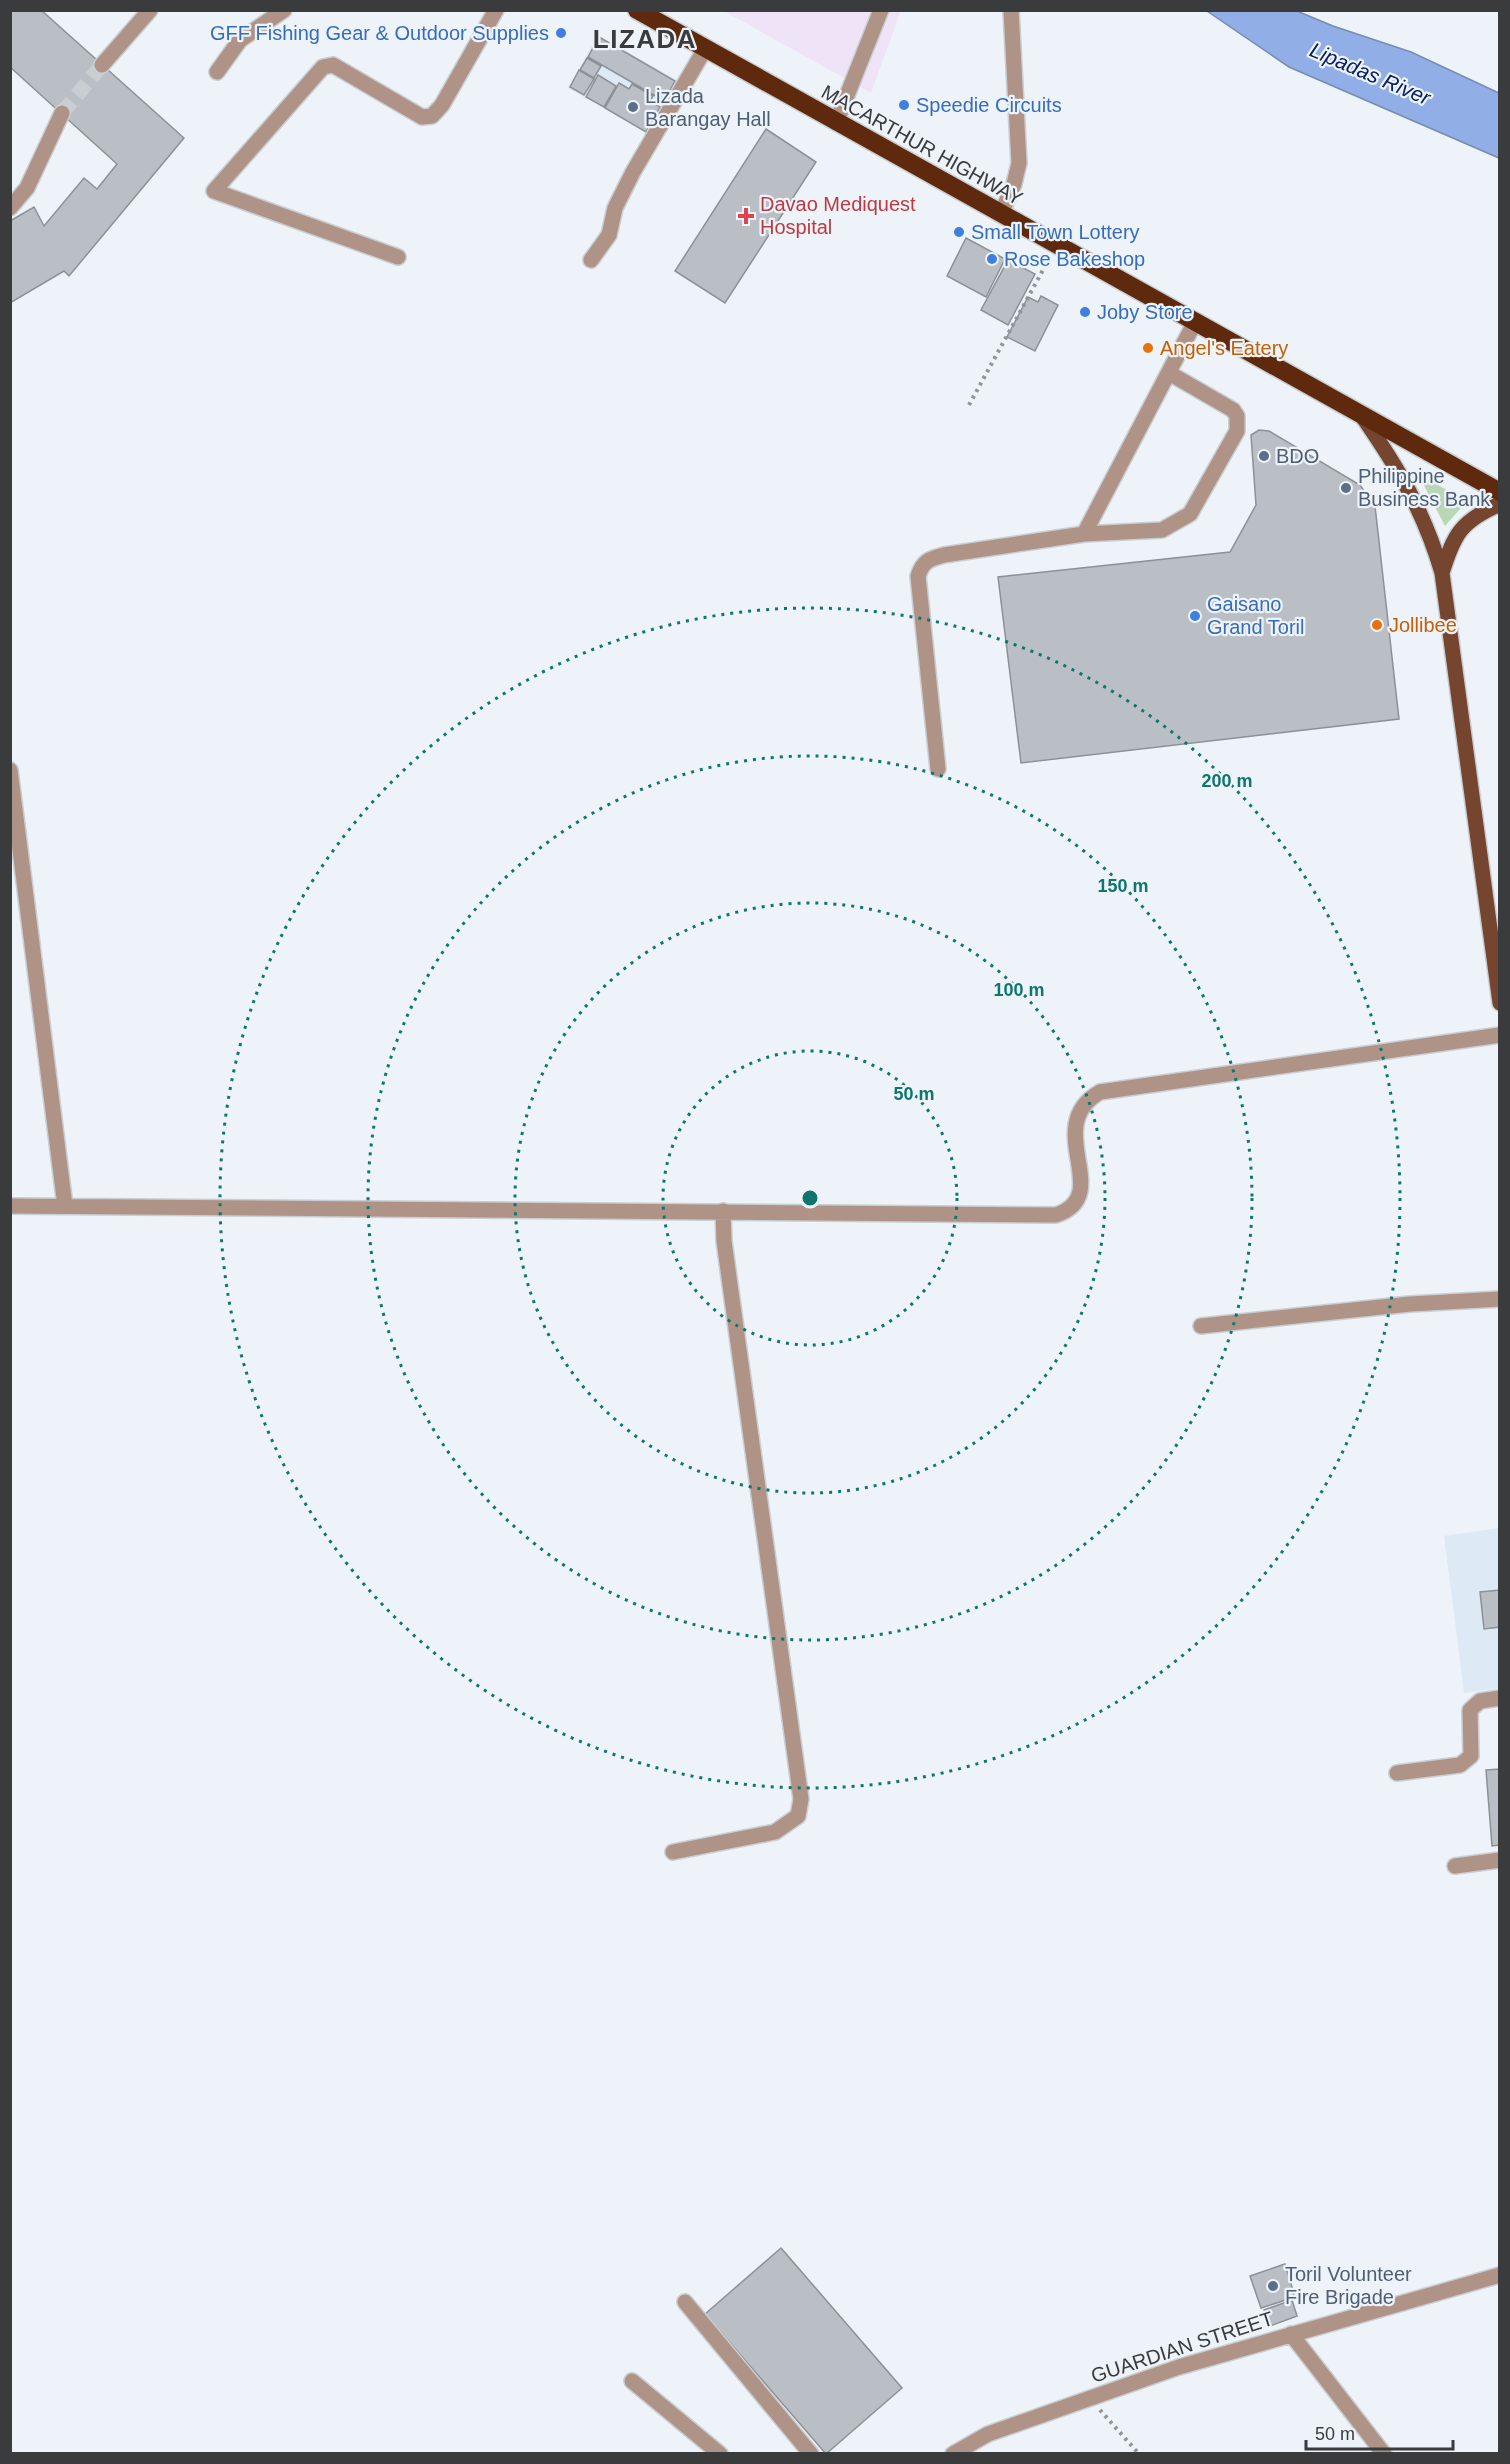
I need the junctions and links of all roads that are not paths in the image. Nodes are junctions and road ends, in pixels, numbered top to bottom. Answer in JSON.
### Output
{"nodes":[{"id":1,"x":150,"y":10,"type":"edge"},
{"id":2,"x":284,"y":10,"type":"edge"},
{"id":3,"x":496,"y":10,"type":"edge"},
{"id":4,"x":638,"y":10,"type":"edge"},
{"id":5,"x":881,"y":10,"type":"edge"},
{"id":6,"x":1011,"y":10,"type":"edge"},
{"id":7,"x":705,"y":49,"type":"junction"},
{"id":8,"x":102,"y":65,"type":"tunnel mouth"},
{"id":9,"x":217,"y":72,"type":"dead end"},
{"id":10,"x":62,"y":113,"type":"tunnel mouth"},
{"id":11,"x":836,"y":123,"type":"junction"},
{"id":12,"x":10,"y":208,"type":"edge"},
{"id":13,"x":1001,"y":214,"type":"junction"},
{"id":14,"x":398,"y":257,"type":"dead end"},
{"id":15,"x":591,"y":260,"type":"dead end"},
{"id":16,"x":1195,"y":322,"type":"junction"},
{"id":17,"x":1169,"y":373,"type":"junction"},
{"id":18,"x":1361,"y":415,"type":"junction"},
{"id":19,"x":1500,"y":492,"type":"edge"},
{"id":20,"x":1500,"y":504,"type":"edge"},
{"id":21,"x":1084,"y":534,"type":"junction"},
{"id":22,"x":1442,"y":573,"type":"junction"},
{"id":23,"x":938,"y":768,"type":"dead end"},
{"id":24,"x":10,"y":770,"type":"edge"},
{"id":25,"x":15,"y":829,"type":"edge"},
{"id":26,"x":1500,"y":1003,"type":"edge"},
{"id":27,"x":1500,"y":1035,"type":"edge"},
{"id":28,"x":10,"y":1206,"type":"edge"},
{"id":29,"x":65,"y":1206,"type":"junction"},
{"id":30,"x":723,"y":1210,"type":"junction"},
{"id":31,"x":1500,"y":1299,"type":"edge"},
{"id":32,"x":1201,"y":1326,"type":"dead end"},
{"id":33,"x":1500,"y":1698,"type":"edge"},
{"id":34,"x":1397,"y":1773,"type":"dead end"},
{"id":35,"x":673,"y":1852,"type":"dead end"},
{"id":36,"x":1500,"y":1860,"type":"edge"},
{"id":37,"x":1455,"y":1866,"type":"dead end"},
{"id":38,"x":1500,"y":2275,"type":"edge"},
{"id":39,"x":685,"y":2302,"type":"dead end"},
{"id":40,"x":1292,"y":2334,"type":"junction"},
{"id":41,"x":632,"y":2381,"type":"dead end"},
{"id":42,"x":720,"y":2454,"type":"edge"},
{"id":43,"x":811,"y":2454,"type":"edge"},
{"id":44,"x":952,"y":2454,"type":"edge"},
{"id":45,"x":1384,"y":2454,"type":"edge"}],
"edges":[{"from":1,"to":8,"type":"street"},
{"from":2,"to":9,"type":"street"},
{"from":3,"to":14,"type":"street"},
{"from":4,"to":7,"type":"highway","name":"MACARTHUR HIGHWAY"},
{"from":5,"to":11,"type":"street"},
{"from":6,"to":13,"type":"street"},
{"from":7,"to":11,"type":"highway","name":"MACARTHUR HIGHWAY"},
{"from":7,"to":15,"type":"street"},
{"from":10,"to":12,"type":"street"},
{"from":11,"to":13,"type":"highway","name":"MACARTHUR HIGHWAY"},
{"from":13,"to":16,"type":"highway","name":"MACARTHUR HIGHWAY"},
{"from":16,"to":17,"type":"street"},
{"from":16,"to":18,"type":"highway","name":"MACARTHUR HIGHWAY"},
{"from":17,"to":21,"type":"street"},
{"from":17,"to":21,"type":"street"},
{"from":18,"to":19,"type":"highway","name":"MACARTHUR HIGHWAY"},
{"from":18,"to":22,"type":"main road"},
{"from":20,"to":22,"type":"main road"},
{"from":21,"to":23,"type":"street"},
{"from":22,"to":26,"type":"main road"},
{"from":24,"to":25,"type":"street"},
{"from":25,"to":29,"type":"street"},
{"from":27,"to":30,"type":"street"},
{"from":28,"to":29,"type":"street"},
{"from":29,"to":30,"type":"street"},
{"from":30,"to":35,"type":"street"},
{"from":31,"to":32,"type":"street"},
{"from":33,"to":34,"type":"street"},
{"from":36,"to":37,"type":"street"},
{"from":38,"to":40,"type":"street","name":"GUARDIAN STREET"},
{"from":39,"to":43,"type":"street"},
{"from":40,"to":44,"type":"street","name":"GUARDIAN STREET"},
{"from":40,"to":45,"type":"street"},
{"from":41,"to":42,"type":"street"}]}
